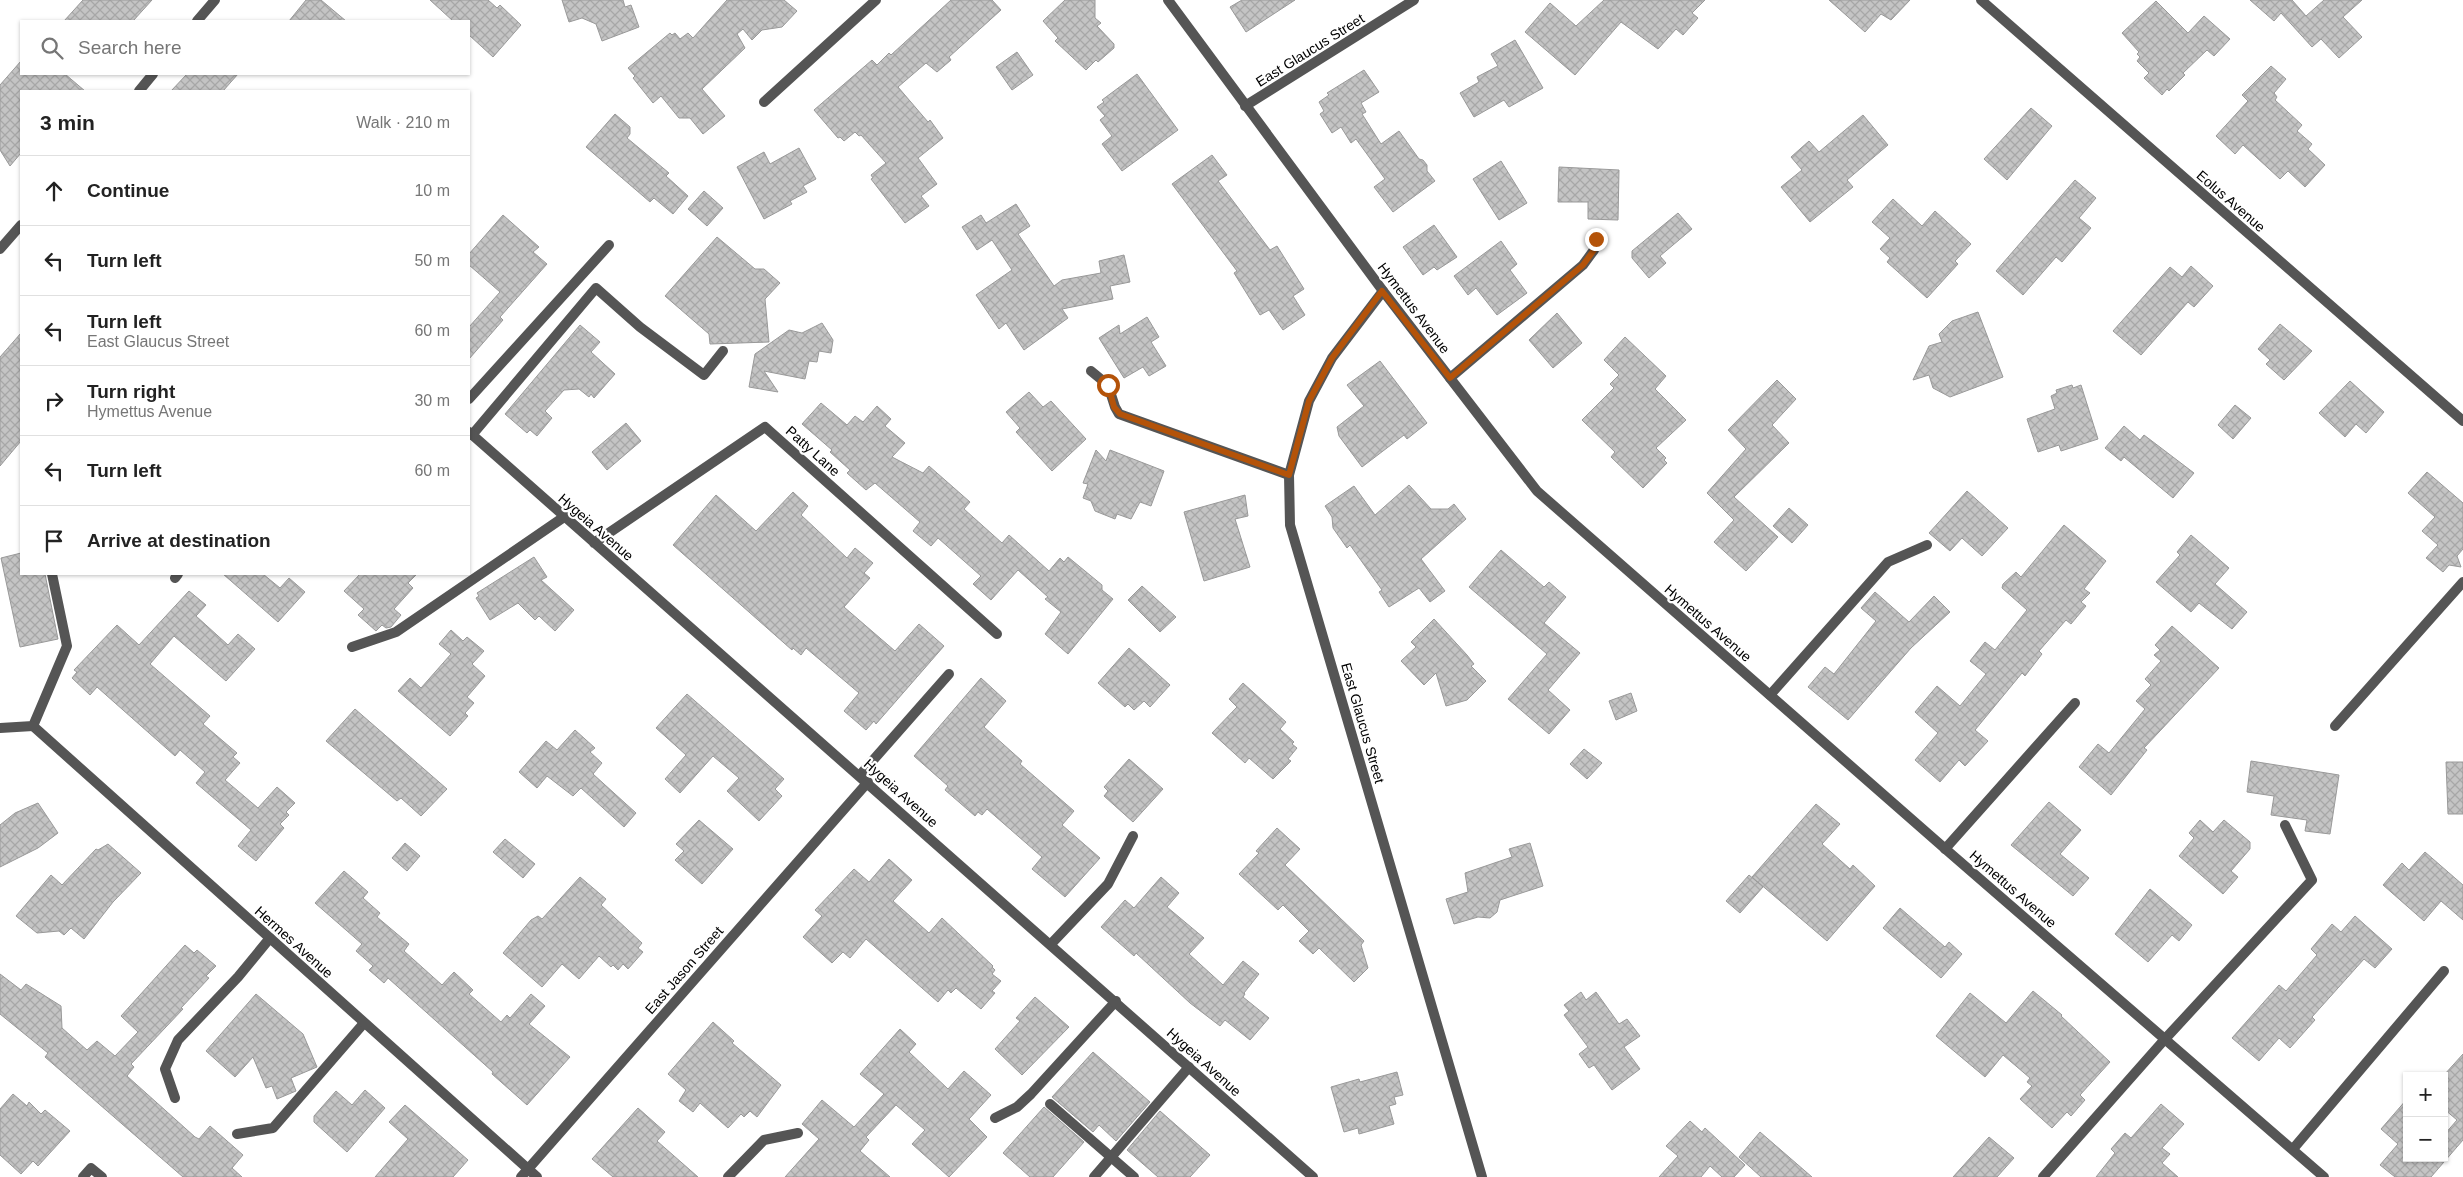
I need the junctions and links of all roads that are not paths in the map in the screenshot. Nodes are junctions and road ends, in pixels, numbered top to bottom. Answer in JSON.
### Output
{"nodes":[{"id":1,"x":215,"y":0,"type":"edge"},
{"id":2,"x":876,"y":0,"type":"edge"},
{"id":3,"x":1168,"y":0,"type":"edge"},
{"id":4,"x":1414,"y":0,"type":"edge"},
{"id":5,"x":1981,"y":0,"type":"edge"},
{"id":6,"x":198,"y":20,"type":"edge"},
{"id":7,"x":152,"y":75,"type":"edge"},
{"id":8,"x":140,"y":90,"type":"edge"},
{"id":9,"x":764,"y":102,"type":"dead end"},
{"id":10,"x":1246,"y":106,"type":"junction"},
{"id":11,"x":20,"y":226,"type":"edge"},
{"id":12,"x":1596,"y":239,"type":"dead end"},
{"id":13,"x":609,"y":245,"type":"dead end"},
{"id":14,"x":0,"y":249,"type":"edge"},
{"id":15,"x":1382,"y":291,"type":"junction"},
{"id":16,"x":723,"y":351,"type":"dead end"},
{"id":17,"x":1091,"y":371,"type":"dead end"},
{"id":18,"x":1450,"y":378,"type":"junction"},
{"id":19,"x":470,"y":398,"type":"edge"},
{"id":20,"x":2463,"y":421,"type":"edge"},
{"id":21,"x":470,"y":433,"type":"edge"},
{"id":22,"x":1289,"y":475,"type":"junction"},
{"id":23,"x":564,"y":517,"type":"junction"},
{"id":24,"x":594,"y":543,"type":"junction"},
{"id":25,"x":1927,"y":545,"type":"dead end"},
{"id":26,"x":52,"y":575,"type":"edge"},
{"id":27,"x":2463,"y":582,"type":"edge"},
{"id":28,"x":997,"y":634,"type":"dead end"},
{"id":29,"x":352,"y":646,"type":"dead end"},
{"id":30,"x":949,"y":674,"type":"dead end"},
{"id":31,"x":1770,"y":696,"type":"junction"},
{"id":32,"x":2076,"y":702,"type":"dead end"},
{"id":33,"x":33,"y":726,"type":"junction"},
{"id":34,"x":2335,"y":726,"type":"dead end"},
{"id":35,"x":0,"y":728,"type":"edge"},
{"id":36,"x":864,"y":779,"type":"junction"},
{"id":37,"x":2285,"y":825,"type":"dead end"},
{"id":38,"x":1134,"y":836,"type":"dead end"},
{"id":39,"x":1945,"y":849,"type":"junction"},
{"id":40,"x":270,"y":938,"type":"junction"},
{"id":41,"x":1051,"y":944,"type":"junction"},
{"id":42,"x":2444,"y":971,"type":"dead end"},
{"id":43,"x":1116,"y":1001,"type":"junction"},
{"id":44,"x":364,"y":1023,"type":"junction"},
{"id":45,"x":2165,"y":1039,"type":"junction"},
{"id":46,"x":1190,"y":1067,"type":"junction"},
{"id":47,"x":175,"y":1098,"type":"dead end"},
{"id":48,"x":1050,"y":1104,"type":"dead end"},
{"id":49,"x":995,"y":1118,"type":"dead end"},
{"id":50,"x":798,"y":1132,"type":"dead end"},
{"id":51,"x":237,"y":1134,"type":"dead end"},
{"id":52,"x":2292,"y":1149,"type":"junction"},
{"id":53,"x":1111,"y":1157,"type":"junction"},
{"id":54,"x":528,"y":1169,"type":"junction"},
{"id":55,"x":83,"y":1177,"type":"edge"},
{"id":56,"x":102,"y":1177,"type":"edge"},
{"id":57,"x":521,"y":1177,"type":"edge"},
{"id":58,"x":537,"y":1177,"type":"edge"},
{"id":59,"x":728,"y":1177,"type":"edge"},
{"id":60,"x":1094,"y":1177,"type":"edge"},
{"id":61,"x":1134,"y":1177,"type":"edge"},
{"id":62,"x":1313,"y":1177,"type":"edge"},
{"id":63,"x":1482,"y":1177,"type":"edge"},
{"id":64,"x":2043,"y":1177,"type":"edge"},
{"id":65,"x":2324,"y":1177,"type":"edge"}],
"edges":[{"from":1,"to":6,"type":"street"},
{"from":2,"to":9,"type":"street"},
{"from":3,"to":10,"type":"street","name":"Hymettus Avenue"},
{"from":4,"to":10,"type":"street","name":"East Glaucus Street"},
{"from":5,"to":20,"type":"street","name":"Eolus Avenue"},
{"from":7,"to":8,"type":"street"},
{"from":10,"to":15,"type":"street","name":"Hymettus Avenue"},
{"from":11,"to":14,"type":"street"},
{"from":12,"to":18,"type":"street"},
{"from":13,"to":19,"type":"street"},
{"from":15,"to":18,"type":"street","name":"Hymettus Avenue"},
{"from":15,"to":22,"type":"street","name":"East Glaucus Street"},
{"from":16,"to":21,"type":"street"},
{"from":17,"to":22,"type":"street"},
{"from":18,"to":31,"type":"street","name":"Hymettus Avenue"},
{"from":21,"to":23,"type":"street","name":"Hygeia Avenue"},
{"from":22,"to":63,"type":"street","name":"East Glaucus Street"},
{"from":23,"to":24,"type":"street","name":"Hygeia Avenue"},
{"from":23,"to":29,"type":"street"},
{"from":24,"to":28,"type":"street","name":"Patty Lane"},
{"from":24,"to":36,"type":"street","name":"Hygeia Avenue"},
{"from":25,"to":31,"type":"street"},
{"from":26,"to":33,"type":"street"},
{"from":27,"to":34,"type":"street"},
{"from":30,"to":36,"type":"street","name":"East Jason Street"},
{"from":31,"to":39,"type":"street","name":"Hymettus Avenue"},
{"from":32,"to":39,"type":"street"},
{"from":33,"to":35,"type":"street"},
{"from":33,"to":40,"type":"street","name":"Hermes Avenue"},
{"from":36,"to":41,"type":"street","name":"Hygeia Avenue"},
{"from":36,"to":54,"type":"street","name":"East Jason Street"},
{"from":37,"to":45,"type":"street"},
{"from":38,"to":41,"type":"street"},
{"from":39,"to":45,"type":"street","name":"Hymettus Avenue"},
{"from":40,"to":44,"type":"street","name":"Hermes Avenue"},
{"from":40,"to":47,"type":"street"},
{"from":41,"to":43,"type":"street","name":"Hygeia Avenue"},
{"from":42,"to":52,"type":"street"},
{"from":43,"to":46,"type":"street","name":"Hygeia Avenue"},
{"from":43,"to":49,"type":"street"},
{"from":44,"to":51,"type":"street"},
{"from":44,"to":54,"type":"street","name":"Hermes Avenue"},
{"from":45,"to":52,"type":"street","name":"Hymettus Avenue"},
{"from":45,"to":64,"type":"street"},
{"from":46,"to":53,"type":"street"},
{"from":46,"to":62,"type":"street","name":"Hygeia Avenue"},
{"from":48,"to":53,"type":"street"},
{"from":50,"to":59,"type":"street"},
{"from":52,"to":65,"type":"street","name":"Hymettus Avenue"},
{"from":53,"to":60,"type":"street"},
{"from":53,"to":61,"type":"street"},
{"from":54,"to":57,"type":"street","name":"East Jason Street"},
{"from":54,"to":58,"type":"street","name":"Hermes Avenue"},
{"from":55,"to":56,"type":"street"}]}
